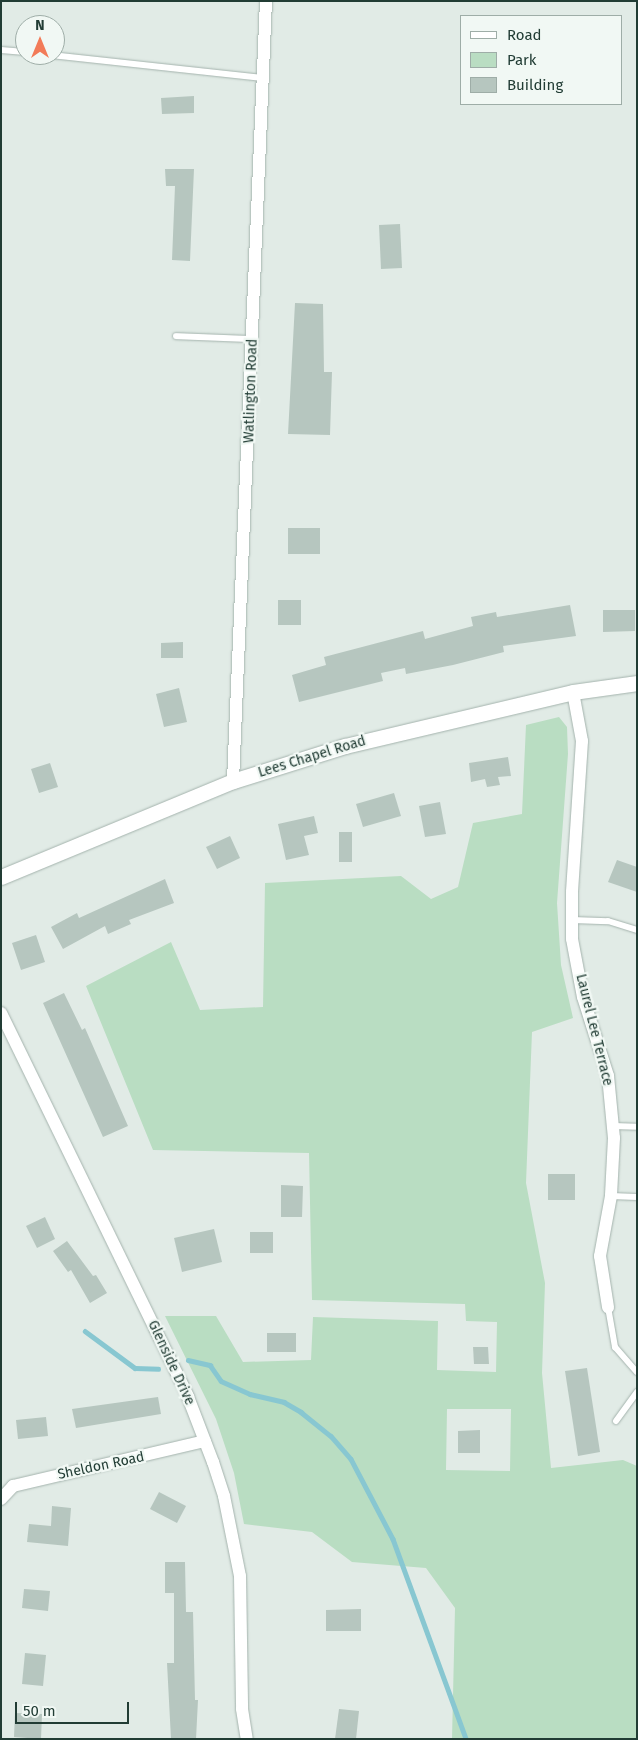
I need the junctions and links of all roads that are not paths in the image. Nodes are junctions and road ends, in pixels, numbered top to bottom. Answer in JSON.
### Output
{"nodes":[{"id":1,"x":266,"y":1,"type":"edge"},
{"id":2,"x":1,"y":50,"type":"edge"},
{"id":3,"x":15,"y":51,"type":"edge"},
{"id":4,"x":65,"y":57,"type":"edge"},
{"id":5,"x":263,"y":78,"type":"junction"},
{"id":6,"x":176,"y":336,"type":"dead end"},
{"id":7,"x":253,"y":339,"type":"junction"},
{"id":8,"x":637,"y":683,"type":"edge"},
{"id":9,"x":573,"y":692,"type":"junction"},
{"id":10,"x":233,"y":781,"type":"junction"},
{"id":11,"x":1,"y":877,"type":"edge"},
{"id":12,"x":572,"y":920,"type":"junction"},
{"id":13,"x":637,"y":930,"type":"edge"},
{"id":14,"x":1,"y":1013,"type":"edge"},
{"id":15,"x":613,"y":1126,"type":"junction"},
{"id":16,"x":637,"y":1127,"type":"edge"},
{"id":17,"x":610,"y":1196,"type":"junction"},
{"id":18,"x":637,"y":1197,"type":"edge"},
{"id":19,"x":608,"y":1307,"type":"joint"},
{"id":20,"x":637,"y":1372,"type":"edge"},
{"id":21,"x":637,"y":1392,"type":"edge"},
{"id":22,"x":616,"y":1421,"type":"dead end"},
{"id":23,"x":206,"y":1441,"type":"junction"},
{"id":24,"x":1,"y":1499,"type":"edge"},
{"id":25,"x":247,"y":1739,"type":"edge"}],
"edges":[{"from":1,"to":5,"type":"street","name":"Watlington Road"},
{"from":2,"to":3,"type":"lane"},
{"from":4,"to":5,"type":"lane"},
{"from":5,"to":7,"type":"street","name":"Watlington Road"},
{"from":6,"to":7,"type":"lane"},
{"from":7,"to":10,"type":"street","name":"Watlington Road"},
{"from":8,"to":9,"type":"main road","name":"Lees Chapel Road"},
{"from":9,"to":10,"type":"main road","name":"Lees Chapel Road"},
{"from":9,"to":12,"type":"street","name":"Laurel Lee Terrace"},
{"from":10,"to":11,"type":"main road","name":"Lees Chapel Road"},
{"from":12,"to":13,"type":"lane"},
{"from":12,"to":15,"type":"street","name":"Laurel Lee Terrace"},
{"from":14,"to":23,"type":"street","name":"Glenside Drive"},
{"from":15,"to":16,"type":"lane"},
{"from":15,"to":17,"type":"street","name":"Laurel Lee Terrace"},
{"from":17,"to":18,"type":"lane"},
{"from":17,"to":19,"type":"street","name":"Laurel Lee Terrace"},
{"from":19,"to":20,"type":"lane"},
{"from":21,"to":22,"type":"lane"},
{"from":23,"to":24,"type":"street","name":"Sheldon Road"},
{"from":23,"to":25,"type":"street","name":"Glenside Drive"}]}
